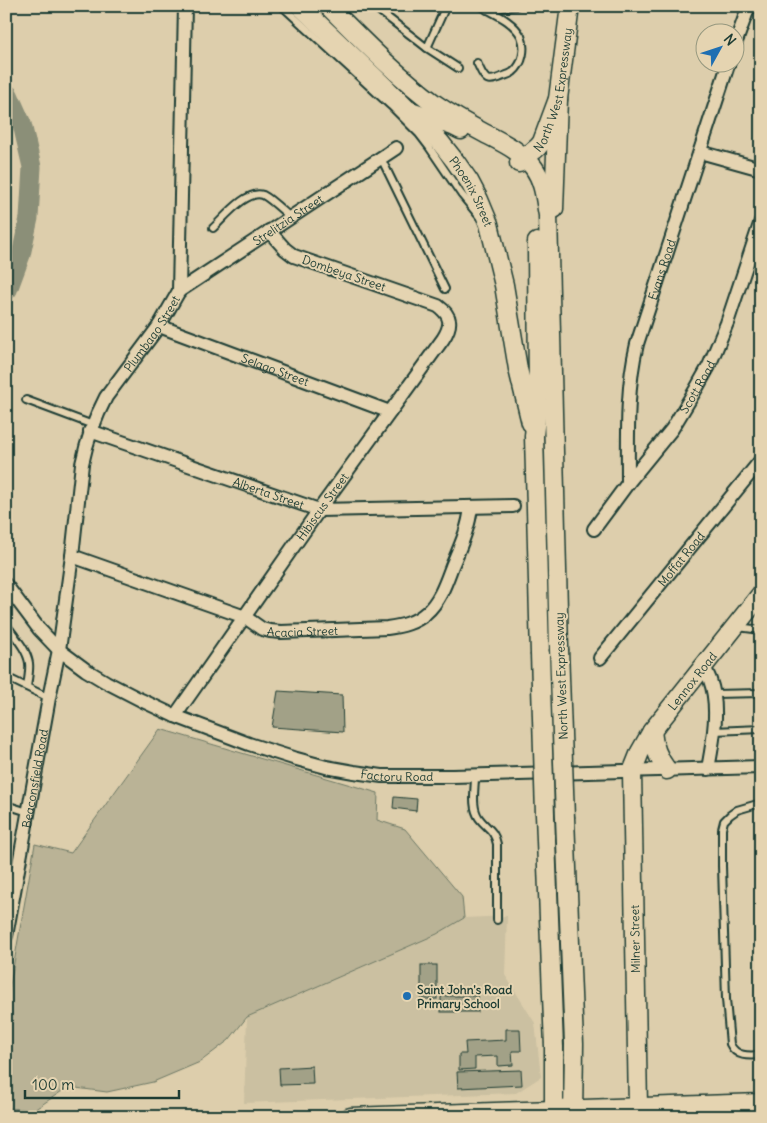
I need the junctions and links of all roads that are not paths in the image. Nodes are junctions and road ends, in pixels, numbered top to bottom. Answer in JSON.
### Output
{"nodes":[{"id":1,"x":185,"y":6,"type":"edge"},
{"id":2,"x":282,"y":6,"type":"edge"},
{"id":3,"x":300,"y":6,"type":"edge"},
{"id":4,"x":328,"y":6,"type":"edge"},
{"id":5,"x":373,"y":6,"type":"edge"},
{"id":6,"x":446,"y":6,"type":"edge"},
{"id":7,"x":516,"y":6,"type":"edge"},
{"id":8,"x":570,"y":6,"type":"edge"},
{"id":9,"x":749,"y":6,"type":"edge"},
{"id":10,"x":484,"y":8,"type":"edge"},
{"id":11,"x":743,"y":22,"type":"edge"},
{"id":12,"x":426,"y":48,"type":"junction"},
{"id":13,"x":477,"y":63,"type":"dead end"},
{"id":14,"x":458,"y":68,"type":"dead end"},
{"id":15,"x":727,"y":72,"type":"edge"},
{"id":16,"x":558,"y":99,"type":"junction"},
{"id":17,"x":408,"y":110,"type":"junction"},
{"id":18,"x":396,"y":148,"type":"dead end"},
{"id":19,"x":700,"y":152,"type":"junction"},
{"id":20,"x":381,"y":158,"type":"junction"},
{"id":21,"x":522,"y":161,"type":"junction"},
{"id":22,"x":761,"y":169,"type":"edge"},
{"id":23,"x":290,"y":217,"type":"junction"},
{"id":24,"x":761,"y":221,"type":"edge"},
{"id":25,"x":489,"y":224,"type":"junction"},
{"id":26,"x":213,"y":228,"type":"dead end"},
{"id":27,"x":269,"y":231,"type":"junction"},
{"id":28,"x":445,"y":289,"type":"dead end"},
{"id":29,"x":180,"y":291,"type":"junction"},
{"id":30,"x":427,"y":302,"type":"joint"},
{"id":31,"x":550,"y":314,"type":"junction"},
{"id":32,"x":159,"y":326,"type":"junction"},
{"id":33,"x":26,"y":400,"type":"dead end"},
{"id":34,"x":390,"y":412,"type":"junction"},
{"id":35,"x":91,"y":428,"type":"junction"},
{"id":36,"x":534,"y":436,"type":"junction"},
{"id":37,"x":761,"y":460,"type":"edge"},
{"id":38,"x":628,"y":484,"type":"junction"},
{"id":39,"x":514,"y":506,"type":"dead end"},
{"id":40,"x":472,"y":508,"type":"junction"},
{"id":41,"x":319,"y":510,"type":"junction"},
{"id":42,"x":594,"y":529,"type":"dead end"},
{"id":43,"x":72,"y":556,"type":"junction"},
{"id":44,"x":6,"y":585,"type":"edge"},
{"id":45,"x":761,"y":594,"type":"edge"},
{"id":46,"x":245,"y":617,"type":"junction"},
{"id":47,"x":6,"y":624,"type":"edge"},
{"id":48,"x":734,"y":627,"type":"junction"},
{"id":49,"x":761,"y":630,"type":"edge"},
{"id":50,"x":60,"y":650,"type":"junction"},
{"id":51,"x":600,"y":658,"type":"dead end"},
{"id":52,"x":704,"y":666,"type":"junction"},
{"id":53,"x":6,"y":677,"type":"edge"},
{"id":54,"x":27,"y":687,"type":"junction"},
{"id":55,"x":761,"y":693,"type":"edge"},
{"id":56,"x":714,"y":694,"type":"junction"},
{"id":57,"x":49,"y":698,"type":"junction"},
{"id":58,"x":175,"y":716,"type":"junction"},
{"id":59,"x":761,"y":729,"type":"edge"},
{"id":60,"x":652,"y":731,"type":"junction"},
{"id":61,"x":714,"y":731,"type":"junction"},
{"id":62,"x":761,"y":767,"type":"edge"},
{"id":63,"x":708,"y":769,"type":"junction"},
{"id":64,"x":668,"y":770,"type":"junction"},
{"id":65,"x":632,"y":772,"type":"junction"},
{"id":66,"x":475,"y":776,"type":"junction"},
{"id":67,"x":761,"y":803,"type":"edge"},
{"id":68,"x":6,"y":805,"type":"edge"},
{"id":69,"x":28,"y":812,"type":"junction"},
{"id":70,"x":9,"y":904,"type":"edge"},
{"id":71,"x":497,"y":920,"type":"dead end"},
{"id":72,"x":6,"y":936,"type":"edge"},
{"id":73,"x":761,"y":1055,"type":"edge"},
{"id":74,"x":761,"y":1103,"type":"edge"},
{"id":75,"x":638,"y":1107,"type":"junction"},
{"id":76,"x":553,"y":1113,"type":"edge"},
{"id":77,"x":573,"y":1113,"type":"edge"},
{"id":78,"x":447,"y":1115,"type":"edge"},
{"id":79,"x":350,"y":1117,"type":"edge"}],
"edges":[{"from":1,"to":29,"type":"street","name":"Plumbago Street"},
{"from":2,"to":25,"type":"lane"},
{"from":3,"to":17,"type":"main road","name":"Phoenix Street"},
{"from":4,"to":21,"type":"main road"},
{"from":5,"to":12,"type":"lane"},
{"from":6,"to":12,"type":"lane"},
{"from":7,"to":10,"type":"lane"},
{"from":8,"to":16,"type":"main road","name":"North West Expressway"},
{"from":9,"to":11,"type":"street"},
{"from":10,"to":13,"type":"lane"},
{"from":12,"to":14,"type":"lane"},
{"from":15,"to":19,"type":"street","name":"Evans Road"},
{"from":16,"to":21,"type":"main road","name":"North West Expressway"},
{"from":16,"to":31,"type":"main road"},
{"from":17,"to":21,"type":"main road"},
{"from":17,"to":25,"type":"main road","name":"Phoenix Street"},
{"from":18,"to":20,"type":"street","name":"Strelitzia Street"},
{"from":19,"to":22,"type":"street"},
{"from":19,"to":38,"type":"street","name":"Evans Road"},
{"from":20,"to":23,"type":"street","name":"Strelitzia Street"},
{"from":20,"to":28,"type":"lane"},
{"from":21,"to":31,"type":"main road","name":"North West Expressway"},
{"from":21,"to":36,"type":"main road"},
{"from":23,"to":26,"type":"lane"},
{"from":23,"to":27,"type":"street","name":"Strelitzia Street"},
{"from":24,"to":38,"type":"street","name":"Scott Road"},
{"from":25,"to":36,"type":"main road","name":"Phoenix Street"},
{"from":27,"to":29,"type":"street","name":"Strelitzia Street"},
{"from":27,"to":30,"type":"street","name":"Dombeya Street"},
{"from":29,"to":32,"type":"street","name":"Plumbago Street"},
{"from":30,"to":34,"type":"street","name":"Hibiscus Street"},
{"from":31,"to":77,"type":"main road","name":"North West Expressway","bridge":true},
{"from":32,"to":34,"type":"street","name":"Selago Street"},
{"from":32,"to":35,"type":"street","name":"Plumbago Street"},
{"from":33,"to":35,"type":"lane"},
{"from":34,"to":41,"type":"street","name":"Hibiscus Street"},
{"from":35,"to":41,"type":"street","name":"Alberta Street"},
{"from":35,"to":43,"type":"street","name":"Plumbago Street"},
{"from":36,"to":76,"type":"main road","name":"North West Expressway","bridge":true},
{"from":37,"to":51,"type":"street","name":"Moffat Road"},
{"from":38,"to":42,"type":"street","name":"Scott Road"},
{"from":39,"to":40,"type":"street","name":"Alberta Street"},
{"from":40,"to":41,"type":"street","name":"Alberta Street"},
{"from":40,"to":46,"type":"street","name":"Acacia Street"},
{"from":41,"to":46,"type":"street","name":"Hibiscus Street"},
{"from":43,"to":46,"type":"street","name":"Acacia Street"},
{"from":43,"to":50,"type":"street","name":"Plumbago Street"},
{"from":44,"to":50,"type":"street","name":"Factory Road"},
{"from":45,"to":48,"type":"main road","name":"Lennox Road"},
{"from":46,"to":58,"type":"street","name":"Hibiscus Street"},
{"from":47,"to":54,"type":"lane"},
{"from":48,"to":49,"type":"lane"},
{"from":48,"to":52,"type":"main road","name":"Lennox Road"},
{"from":50,"to":57,"type":"street","name":"Beaconsfield Road"},
{"from":50,"to":58,"type":"street","name":"Factory Road"},
{"from":52,"to":56,"type":"street"},
{"from":52,"to":60,"type":"main road","name":"Lennox Road"},
{"from":53,"to":54,"type":"lane"},
{"from":54,"to":57,"type":"lane"},
{"from":55,"to":56,"type":"lane"},
{"from":56,"to":61,"type":"street"},
{"from":57,"to":69,"type":"street","name":"Beaconsfield Road"},
{"from":58,"to":66,"type":"street","name":"Factory Road"},
{"from":59,"to":61,"type":"lane"},
{"from":60,"to":64,"type":"main road"},
{"from":60,"to":65,"type":"main road","name":"Lennox Road"},
{"from":61,"to":63,"type":"street"},
{"from":62,"to":63,"type":"street","name":"Factory Road"},
{"from":63,"to":64,"type":"street","name":"Factory Road"},
{"from":64,"to":65,"type":"street","name":"Factory Road"},
{"from":65,"to":66,"type":"street","name":"Factory Road"},
{"from":65,"to":75,"type":"main road","name":"Milner Street"},
{"from":66,"to":71,"type":"lane"},
{"from":67,"to":73,"type":"lane"},
{"from":68,"to":69,"type":"lane"},
{"from":69,"to":70,"type":"street","name":"Beaconsfield Road"},
{"from":70,"to":72,"type":"street","name":"Beaconsfield Road"},
{"from":74,"to":75,"type":"main road"},
{"from":75,"to":77,"type":"main road"},
{"from":76,"to":77,"type":"main road"},
{"from":76,"to":78,"type":"main road"},
{"from":78,"to":79,"type":"main road"}]}
